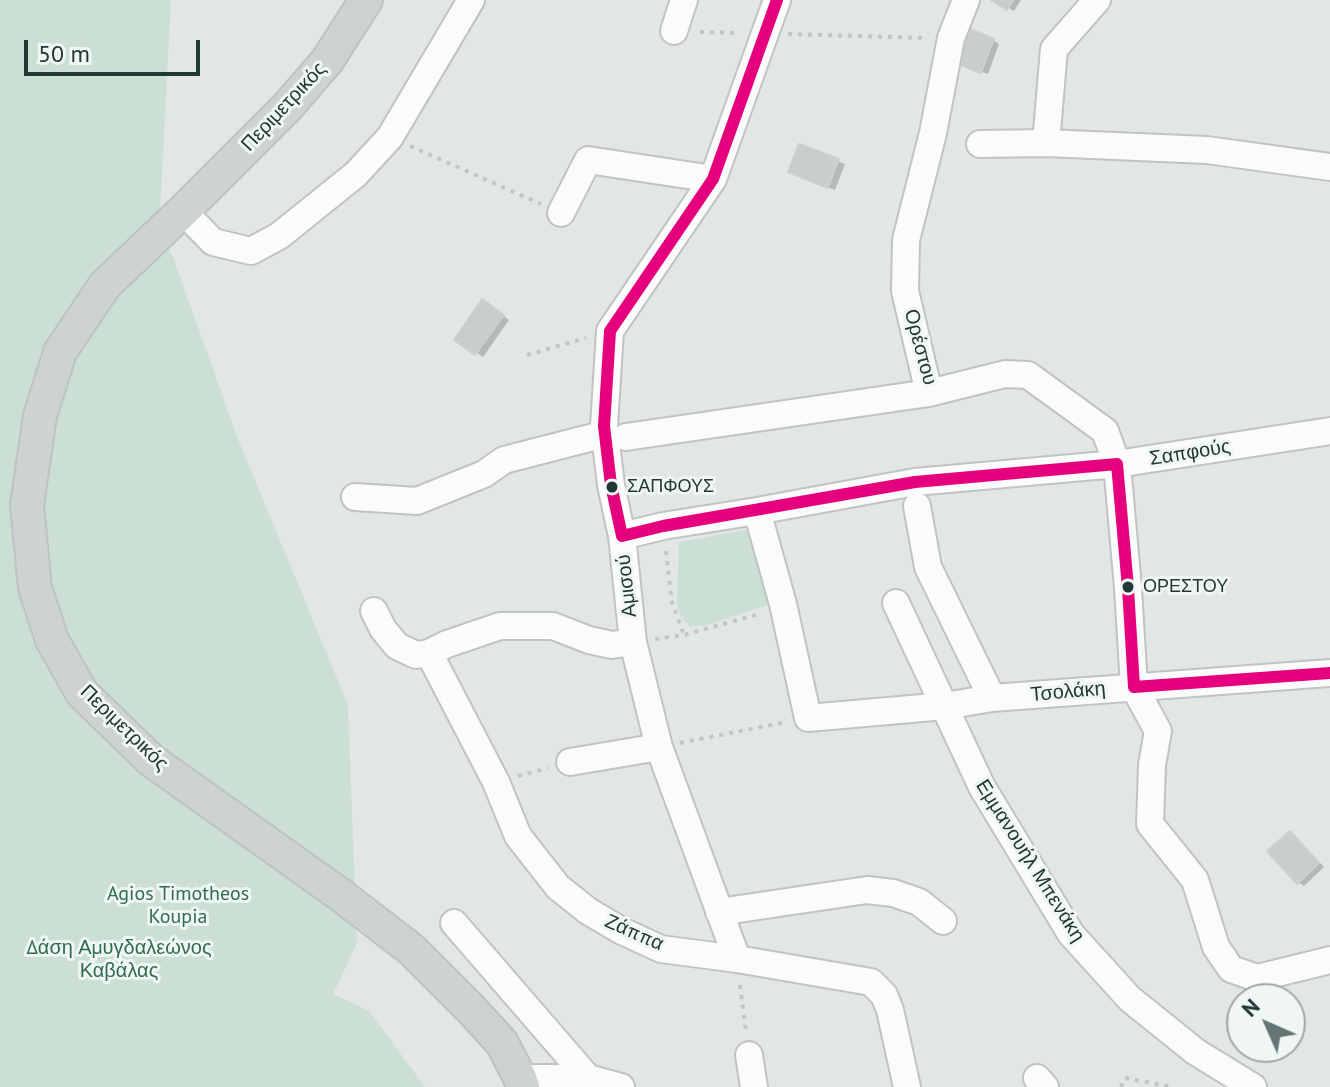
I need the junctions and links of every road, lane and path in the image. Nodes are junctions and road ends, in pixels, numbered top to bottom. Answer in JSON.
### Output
{"nodes":[{"id":1,"x":366,"y":0,"type":"edge"},
{"id":2,"x":471,"y":0,"type":"edge"},
{"id":3,"x":684,"y":0,"type":"edge"},
{"id":4,"x":777,"y":0,"type":"edge"},
{"id":5,"x":966,"y":0,"type":"edge"},
{"id":6,"x":1097,"y":0,"type":"edge"},
{"id":7,"x":674,"y":31,"type":"joint"},
{"id":8,"x":766,"y":34,"type":"junction"},
{"id":9,"x":951,"y":38,"type":"junction"},
{"id":10,"x":390,"y":137,"type":"junction"},
{"id":11,"x":1046,"y":143,"type":"junction"},
{"id":12,"x":980,"y":144,"type":"dead end"},
{"id":13,"x":1330,"y":167,"type":"edge"},
{"id":14,"x":713,"y":179,"type":"junction"},
{"id":15,"x":183,"y":211,"type":"junction"},
{"id":16,"x":561,"y":213,"type":"joint"},
{"id":17,"x":610,"y":331,"type":"junction"},
{"id":18,"x":527,"y":355,"type":"dead end"},
{"id":19,"x":929,"y":393,"type":"junction"},
{"id":20,"x":1330,"y":431,"type":"edge"},
{"id":21,"x":615,"y":436,"type":"junction"},
{"id":22,"x":1117,"y":464,"type":"junction"},
{"id":23,"x":355,"y":497,"type":"dead end"},
{"id":24,"x":917,"y":506,"type":"dead end"},
{"id":25,"x":757,"y":511,"type":"junction"},
{"id":26,"x":663,"y":526,"type":"junction"},
{"id":27,"x":622,"y":536,"type":"junction"},
{"id":28,"x":896,"y":603,"type":"dead end"},
{"id":29,"x":374,"y":611,"type":"dead end"},
{"id":30,"x":765,"y":612,"type":"dead end"},
{"id":31,"x":633,"y":642,"type":"junction"},
{"id":32,"x":429,"y":653,"type":"junction"},
{"id":33,"x":1330,"y":673,"type":"edge"},
{"id":34,"x":1134,"y":687,"type":"junction"},
{"id":35,"x":992,"y":698,"type":"junction"},
{"id":36,"x":945,"y":706,"type":"junction"},
{"id":37,"x":808,"y":718,"type":"junction"},
{"id":38,"x":659,"y":747,"type":"junction"},
{"id":39,"x":570,"y":762,"type":"joint"},
{"id":40,"x":496,"y":782,"type":"junction"},
{"id":41,"x":719,"y":912,"type":"junction"},
{"id":42,"x":943,"y":921,"type":"dead end"},
{"id":43,"x":454,"y":923,"type":"dead end"},
{"id":44,"x":737,"y":959,"type":"junction"},
{"id":45,"x":1330,"y":960,"type":"edge"},
{"id":46,"x":749,"y":1055,"type":"joint"},
{"id":47,"x":588,"y":1078,"type":"junction"},
{"id":48,"x":522,"y":1082,"type":"edge"},
{"id":49,"x":621,"y":1087,"type":"edge"},
{"id":50,"x":754,"y":1087,"type":"edge"},
{"id":51,"x":907,"y":1087,"type":"edge"},
{"id":52,"x":1121,"y":1087,"type":"edge"},
{"id":53,"x":1172,"y":1087,"type":"edge"},
{"id":54,"x":1253,"y":1087,"type":"edge"}],
"edges":[{"from":1,"to":15,"type":"main road","name":"Περιμετρικός"},
{"from":2,"to":10,"type":"street"},
{"from":3,"to":7,"type":"street"},
{"from":4,"to":8,"type":"street"},
{"from":5,"to":9,"type":"street","name":"Ορέστου"},
{"from":6,"to":11,"type":"street"},
{"from":7,"to":8,"type":"path"},
{"from":8,"to":9,"type":"path"},
{"from":8,"to":14,"type":"street"},
{"from":9,"to":19,"type":"street","name":"Ορέστου"},
{"from":10,"to":15,"type":"street"},
{"from":10,"to":16,"type":"path"},
{"from":11,"to":12,"type":"street"},
{"from":11,"to":13,"type":"street"},
{"from":14,"to":16,"type":"street"},
{"from":14,"to":17,"type":"street"},
{"from":15,"to":48,"type":"main road","name":"Περιμετρικός"},
{"from":17,"to":18,"type":"path"},
{"from":17,"to":21,"type":"street","name":"Αμισού"},
{"from":19,"to":21,"type":"street"},
{"from":19,"to":22,"type":"street","name":"Ορέστου"},
{"from":20,"to":22,"type":"street","name":"Σαπφούς"},
{"from":21,"to":23,"type":"street"},
{"from":21,"to":27,"type":"street","name":"Αμισού"},
{"from":22,"to":25,"type":"street","name":"Σαπφούς"},
{"from":22,"to":34,"type":"street","name":"Ορέστου"},
{"from":24,"to":35,"type":"street"},
{"from":25,"to":26,"type":"street","name":"Σαπφούς"},
{"from":25,"to":37,"type":"street"},
{"from":26,"to":27,"type":"street","name":"Σαπφούς"},
{"from":26,"to":30,"type":"path"},
{"from":27,"to":31,"type":"street","name":"Αμισού"},
{"from":28,"to":36,"type":"street","name":"Εμμανουήλ Μπενάκη"},
{"from":29,"to":32,"type":"street"},
{"from":31,"to":32,"type":"street"},
{"from":31,"to":38,"type":"street","name":"Αμισού"},
{"from":32,"to":40,"type":"street","name":"Ζάππα"},
{"from":33,"to":34,"type":"street","name":"Τσολάκη"},
{"from":34,"to":35,"type":"street","name":"Τσολάκη"},
{"from":34,"to":45,"type":"street"},
{"from":35,"to":36,"type":"street","name":"Τσολάκη"},
{"from":36,"to":37,"type":"street","name":"Τσολάκη"},
{"from":36,"to":54,"type":"street","name":"Εμμανουήλ Μπενάκη"},
{"from":37,"to":38,"type":"path"},
{"from":38,"to":39,"type":"street"},
{"from":38,"to":41,"type":"street","name":"Αμισού"},
{"from":39,"to":40,"type":"path"},
{"from":40,"to":44,"type":"street","name":"Ζάππα"},
{"from":41,"to":42,"type":"street"},
{"from":41,"to":44,"type":"street","name":"Αμισού"},
{"from":43,"to":47,"type":"street"},
{"from":44,"to":46,"type":"path"},
{"from":44,"to":51,"type":"street","name":"Ζάππα"},
{"from":46,"to":50,"type":"street"},
{"from":47,"to":48,"type":"street"},
{"from":47,"to":49,"type":"street"},
{"from":52,"to":53,"type":"path"}]}
